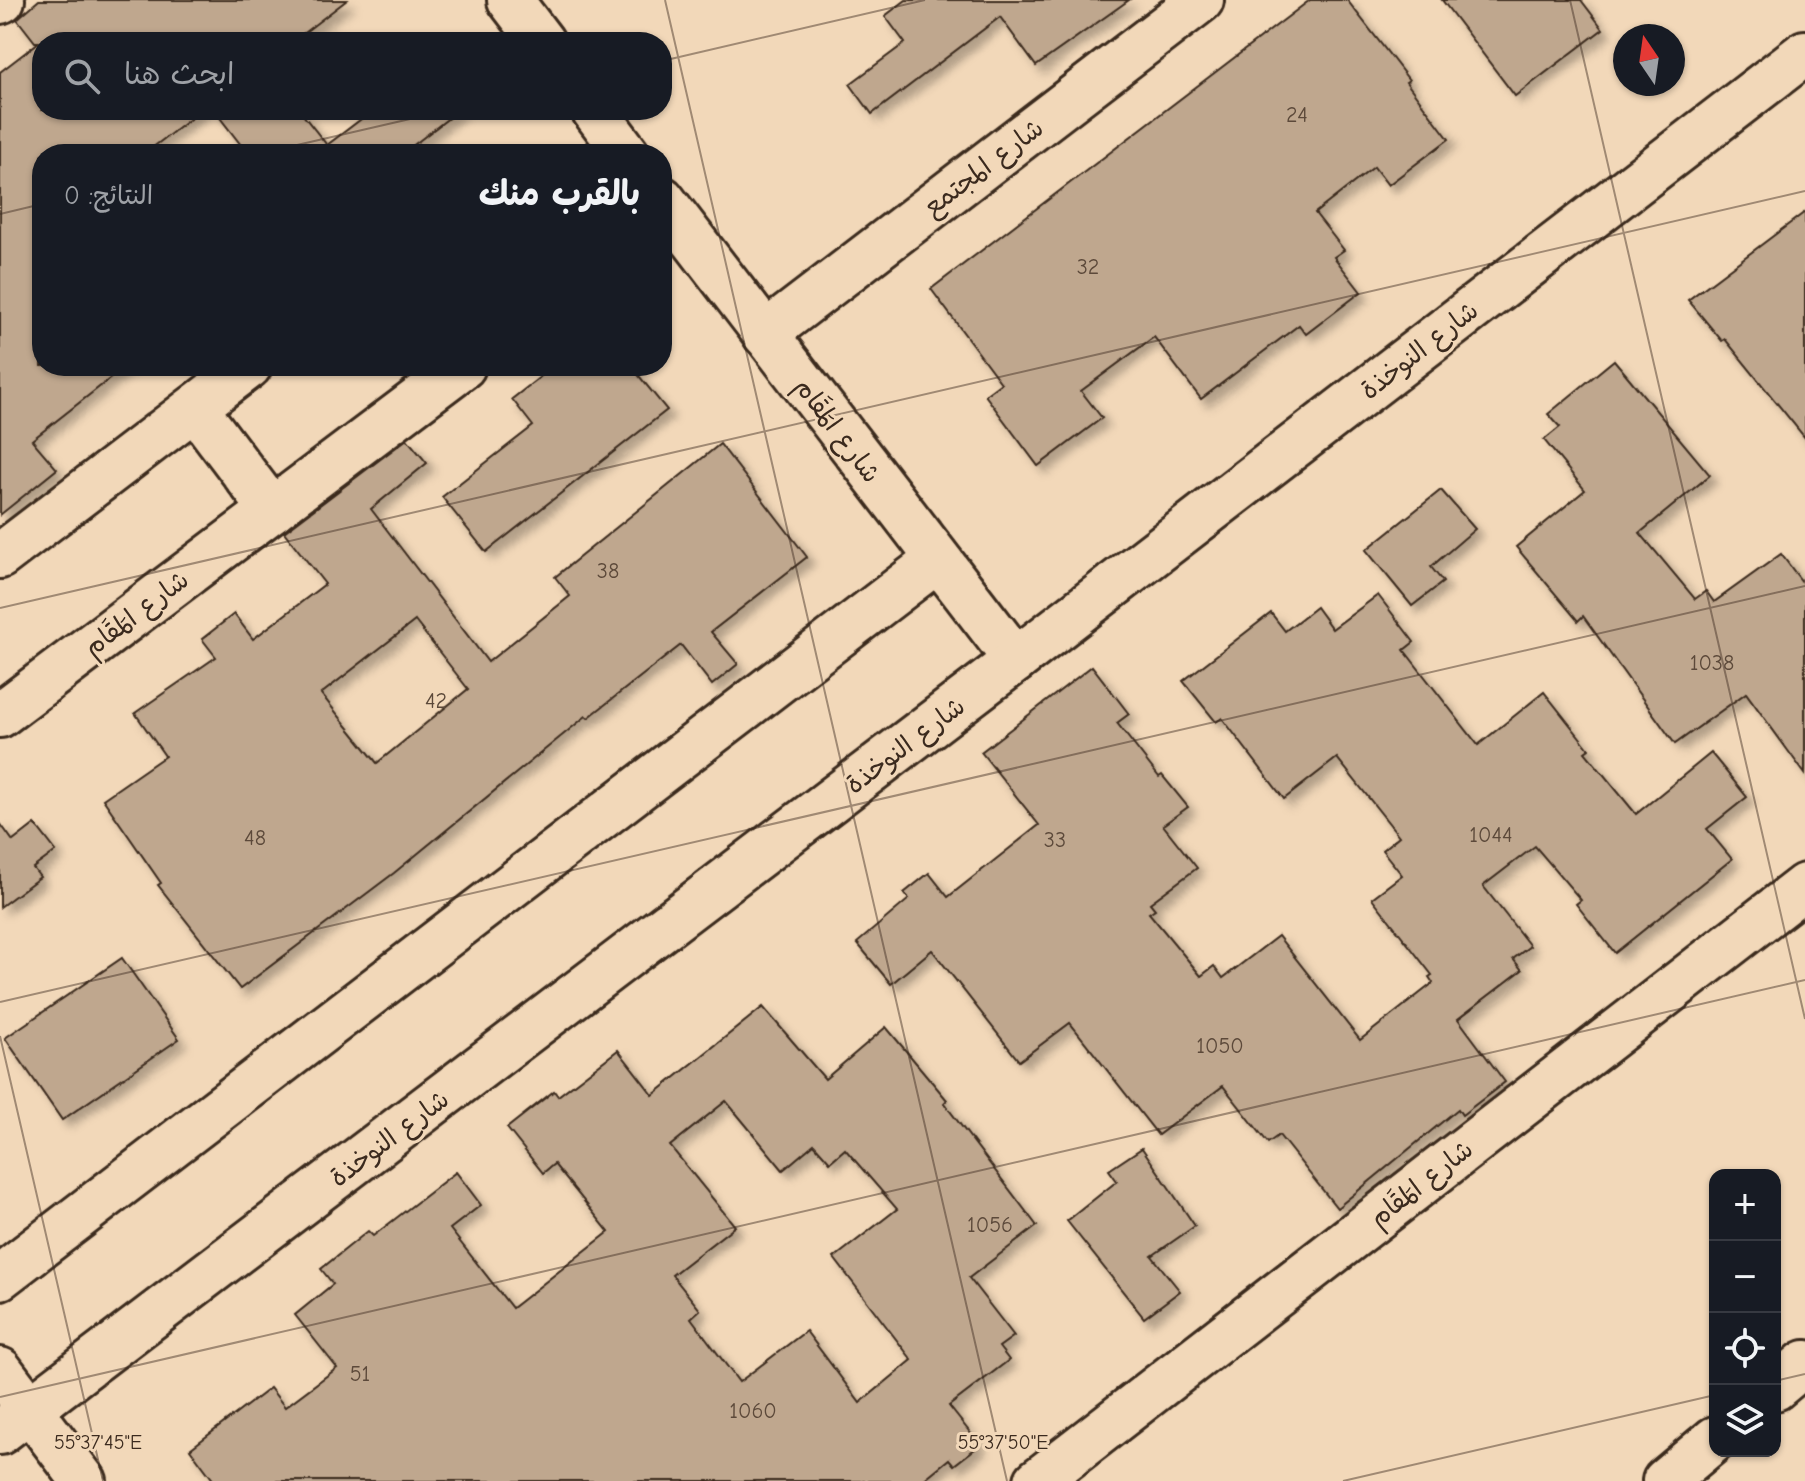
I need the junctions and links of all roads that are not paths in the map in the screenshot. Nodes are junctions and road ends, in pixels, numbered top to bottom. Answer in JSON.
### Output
{"nodes":[{"id":1,"x":510,"y":0,"type":"edge"},
{"id":2,"x":1201,"y":0,"type":"edge"},
{"id":3,"x":534,"y":32,"type":"edge"},
{"id":4,"x":1805,"y":53,"type":"edge"},
{"id":5,"x":602,"y":120,"type":"edge"},
{"id":6,"x":620,"y":144,"type":"edge"},
{"id":7,"x":672,"y":212,"type":"edge"},
{"id":8,"x":765,"y":334,"type":"junction"},
{"id":9,"x":236,"y":376,"type":"edge"},
{"id":10,"x":450,"y":376,"type":"edge"},
{"id":11,"x":195,"y":408,"type":"junction"},
{"id":12,"x":272,"y":510,"type":"junction"},
{"id":13,"x":0,"y":556,"type":"edge"},
{"id":14,"x":936,"y":561,"type":"junction"},
{"id":15,"x":1016,"y":660,"type":"junction"},
{"id":16,"x":0,"y":715,"type":"edge"},
{"id":17,"x":1805,"y":886,"type":"edge"},
{"id":18,"x":0,"y":1277,"type":"edge"},
{"id":19,"x":1805,"y":1363,"type":"edge"},
{"id":20,"x":0,"y":1370,"type":"edge"},
{"id":21,"x":1779,"y":1385,"type":"edge"},
{"id":22,"x":15,"y":1421,"type":"edge"},
{"id":23,"x":1709,"y":1444,"type":"edge"},
{"id":24,"x":84,"y":1481,"type":"edge"},
{"id":25,"x":1037,"y":1481,"type":"edge"},
{"id":26,"x":1665,"y":1481,"type":"edge"}],
"edges":[{"from":1,"to":3,"type":"main road"},
{"from":2,"to":8,"type":"main road","name":"شارع المجتمع"},
{"from":4,"to":15,"type":"main road","name":"شارع النوخذة"},
{"from":5,"to":6,"type":"main road"},
{"from":7,"to":8,"type":"main road","name":"شارع المَقَام"},
{"from":8,"to":14,"type":"main road","name":"شارع المَقَام"},
{"from":9,"to":11,"type":"main road"},
{"from":10,"to":12,"type":"main road","name":"شارع المَقَام"},
{"from":11,"to":12,"type":"main road"},
{"from":11,"to":13,"type":"main road"},
{"from":12,"to":16,"type":"main road","name":"شارع المَقَام"},
{"from":14,"to":15,"type":"main road","name":"شارع المَقَام"},
{"from":14,"to":18,"type":"main road"},
{"from":15,"to":22,"type":"main road","name":"شارع النوخذة"},
{"from":17,"to":25,"type":"main road","name":"شارع المَقَام"},
{"from":19,"to":21,"type":"main road"},
{"from":20,"to":22,"type":"main road"},
{"from":22,"to":24,"type":"main road"},
{"from":23,"to":26,"type":"main road"}]}
